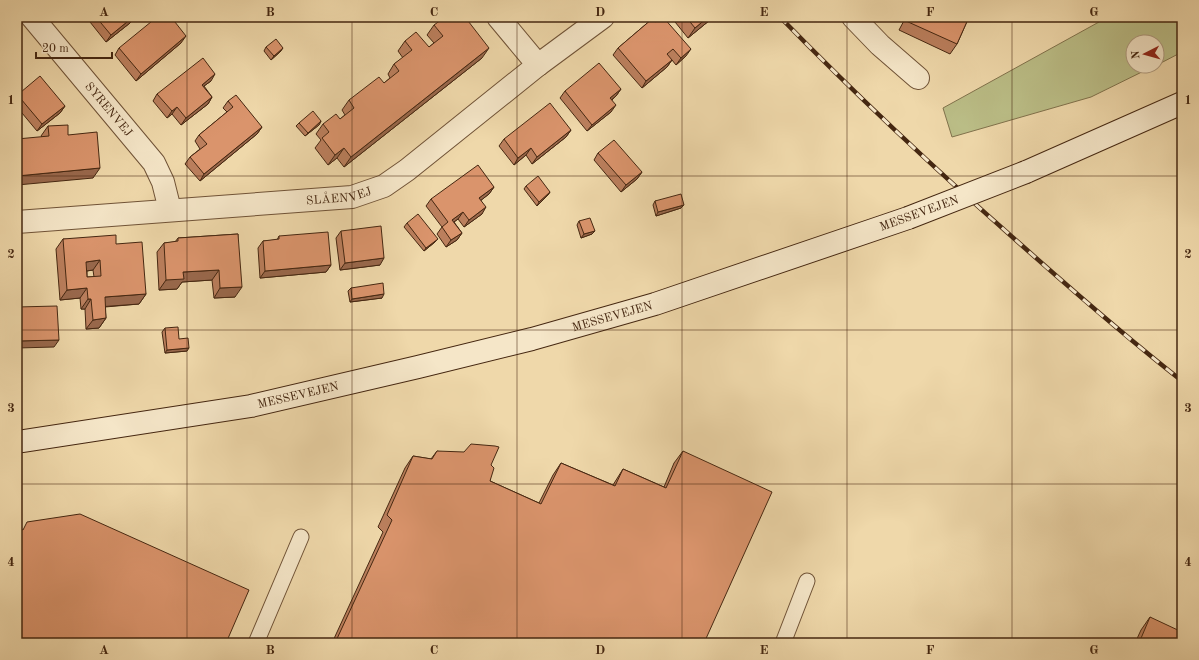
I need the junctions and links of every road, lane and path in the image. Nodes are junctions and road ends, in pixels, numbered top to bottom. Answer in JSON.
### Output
{"nodes":[{"id":1,"x":32,"y":17,"type":"edge"},
{"id":2,"x":498,"y":17,"type":"edge"},
{"id":3,"x":603,"y":17,"type":"edge"},
{"id":4,"x":853,"y":17,"type":"edge"},
{"id":5,"x":538,"y":65,"type":"junction"},
{"id":6,"x":918,"y":78,"type":"dead end"},
{"id":7,"x":1182,"y":103,"type":"edge"},
{"id":8,"x":170,"y":210,"type":"junction"},
{"id":9,"x":17,"y":222,"type":"edge"},
{"id":10,"x":17,"y":442,"type":"edge"},
{"id":11,"x":301,"y":537,"type":"dead end"},
{"id":12,"x":807,"y":581,"type":"dead end"},
{"id":13,"x":256,"y":643,"type":"edge"},
{"id":14,"x":783,"y":643,"type":"edge"}],
"edges":[{"from":1,"to":8,"type":"main road","name":"SYRENVEJ"},
{"from":2,"to":5,"type":"main road"},
{"from":3,"to":5,"type":"main road","name":"SLÅENVEJ"},
{"from":4,"to":6,"type":"main road"},
{"from":5,"to":8,"type":"main road","name":"SLÅENVEJ"},
{"from":7,"to":10,"type":"main road","name":"MESSEVEJEN","bridge":true},
{"from":8,"to":9,"type":"main road","name":"SLÅENVEJ"},
{"from":11,"to":13,"type":"lane"},
{"from":12,"to":14,"type":"lane"}]}
